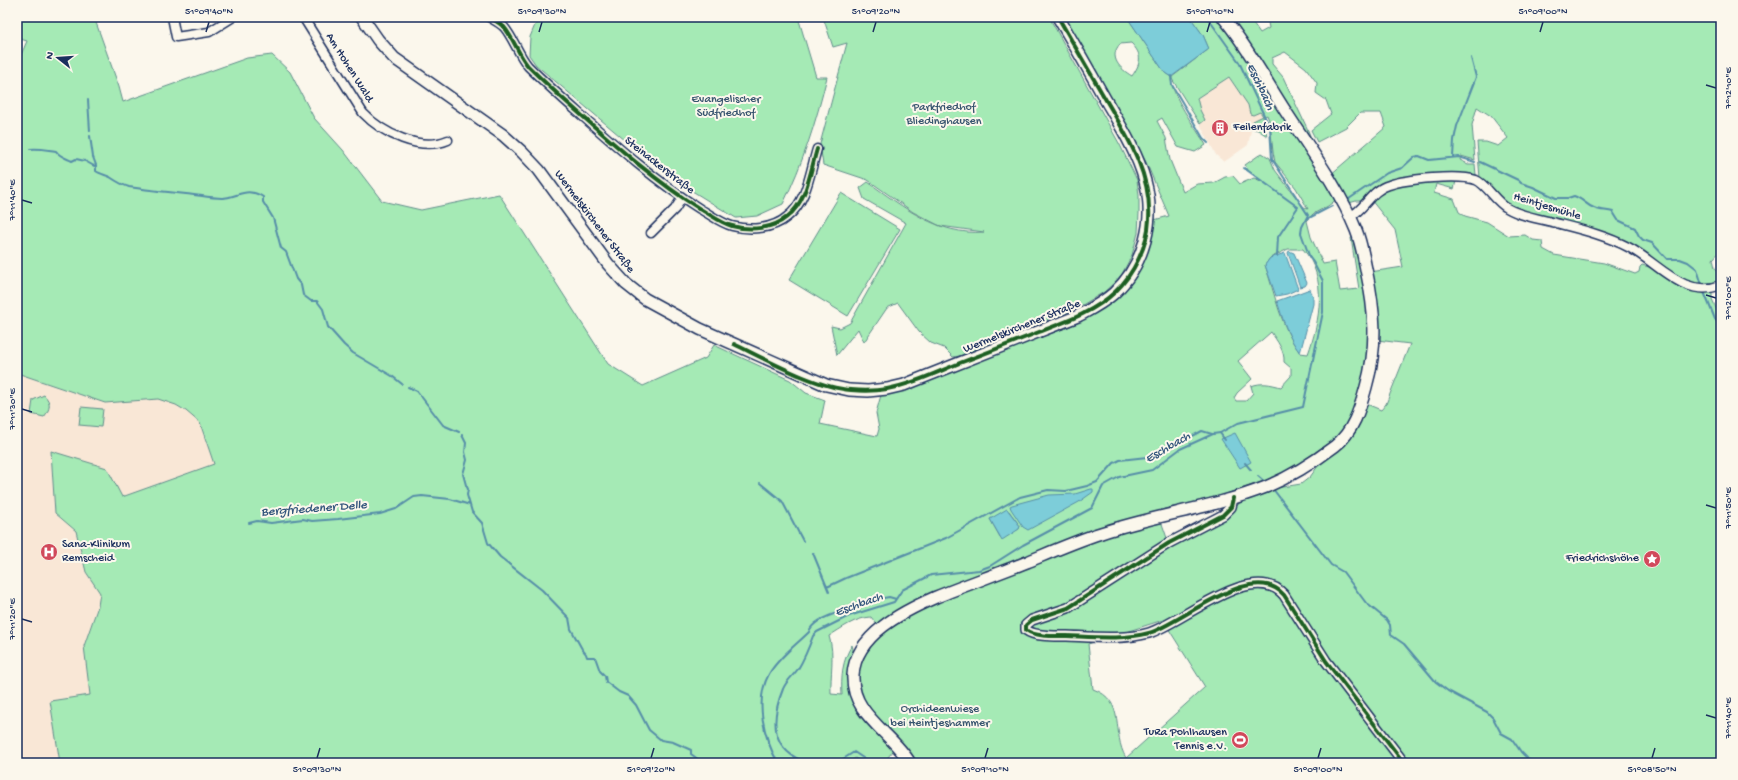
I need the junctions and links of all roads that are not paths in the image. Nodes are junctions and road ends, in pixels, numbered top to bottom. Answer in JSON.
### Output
{"nodes":[{"id":1,"x":172,"y":17,"type":"edge"},
{"id":2,"x":233,"y":17,"type":"edge"},
{"id":3,"x":303,"y":17,"type":"edge"},
{"id":4,"x":362,"y":17,"type":"edge"},
{"id":5,"x":489,"y":17,"type":"edge"},
{"id":6,"x":1058,"y":17,"type":"edge"},
{"id":7,"x":1223,"y":17,"type":"edge"},
{"id":8,"x":448,"y":140,"type":"dead end"},
{"id":9,"x":817,"y":149,"type":"dead end"},
{"id":10,"x":682,"y":198,"type":"junction"},
{"id":11,"x":1350,"y":217,"type":"junction"},
{"id":12,"x":651,"y":233,"type":"dead end"},
{"id":13,"x":1721,"y":286,"type":"edge"},
{"id":14,"x":1233,"y":498,"type":"junction"},
{"id":15,"x":910,"y":763,"type":"edge"},
{"id":16,"x":1404,"y":763,"type":"edge"}],
"edges":[{"from":1,"to":2,"type":"street"},
{"from":3,"to":8,"type":"street","name":"Am Hohen Wald"},
{"from":4,"to":6,"type":"main road","name":"Wermelskirchener Straße"},
{"from":5,"to":10,"type":"street","name":"Steinackerstraße"},
{"from":7,"to":11,"type":"main road"},
{"from":9,"to":10,"type":"street","name":"Steinackerstraße"},
{"from":10,"to":12,"type":"street","name":"Steinackerstraße"},
{"from":11,"to":13,"type":"street","name":"Heintjesmühle"},
{"from":11,"to":14,"type":"main road"},
{"from":14,"to":15,"type":"main road"},
{"from":14,"to":16,"type":"street"}]}
